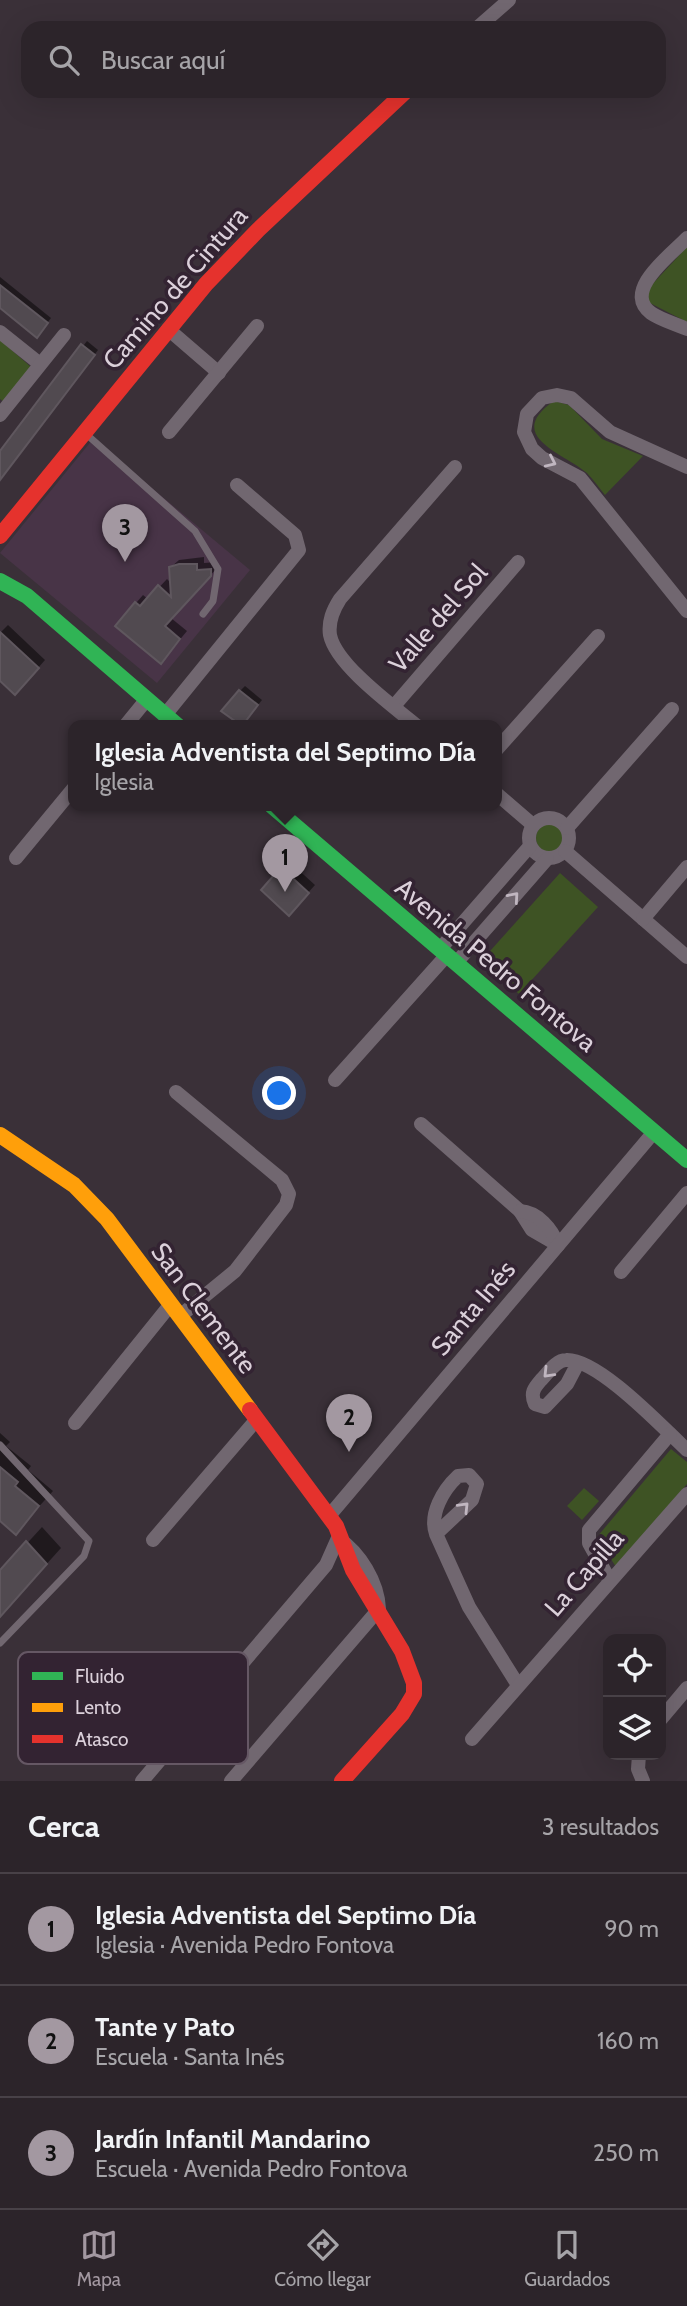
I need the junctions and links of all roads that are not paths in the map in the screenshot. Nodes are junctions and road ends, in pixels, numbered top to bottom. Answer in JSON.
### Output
{"nodes":[{"id":1,"x":509,"y":0,"type":"edge"},
{"id":2,"x":485,"y":21,"type":"edge"},
{"id":3,"x":398,"y":98,"type":"edge"},
{"id":4,"x":687,"y":238,"type":"edge"},
{"id":5,"x":257,"y":326,"type":"dead end"},
{"id":6,"x":168,"y":329,"type":"junction"},
{"id":7,"x":687,"y":329,"type":"edge"},
{"id":8,"x":0,"y":332,"type":"edge"},
{"id":9,"x":64,"y":335,"type":"dead end"},
{"id":10,"x":40,"y":364,"type":"junction"},
{"id":11,"x":219,"y":373,"type":"junction"},
{"id":12,"x":1,"y":411,"type":"edge"},
{"id":13,"x":84,"y":432,"type":"junction"},
{"id":14,"x":169,"y":432,"type":"dead end"},
{"id":15,"x":455,"y":467,"type":"dead end"},
{"id":16,"x":687,"y":467,"type":"edge"},
{"id":17,"x":237,"y":485,"type":"dead end"},
{"id":18,"x":0,"y":536,"type":"edge"},
{"id":19,"x":518,"y":562,"type":"dead end"},
{"id":20,"x":0,"y":582,"type":"edge"},
{"id":21,"x":687,"y":611,"type":"edge"},
{"id":22,"x":203,"y":614,"type":"dead end"},
{"id":23,"x":598,"y":636,"type":"dead end"},
{"id":24,"x":147,"y":699,"type":"junction"},
{"id":25,"x":394,"y":706,"type":"junction"},
{"id":26,"x":672,"y":709,"type":"dead end"},
{"id":27,"x":165,"y":715,"type":"junction"},
{"id":28,"x":130,"y":720,"type":"edge"},
{"id":29,"x":171,"y":720,"type":"edge"},
{"id":30,"x":410,"y":720,"type":"edge"},
{"id":31,"x":502,"y":744,"type":"edge"},
{"id":32,"x":68,"y":795,"type":"edge"},
{"id":33,"x":502,"y":798,"type":"edge"},
{"id":34,"x":278,"y":811,"type":"edge"},
{"id":35,"x":533,"y":825,"type":"junction"},
{"id":36,"x":567,"y":828,"type":"junction"},
{"id":37,"x":530,"y":846,"type":"junction"},
{"id":38,"x":565,"y":851,"type":"junction"},
{"id":39,"x":16,"y":858,"type":"dead end"},
{"id":40,"x":547,"y":859,"type":"junction"},
{"id":41,"x":687,"y":867,"type":"edge"},
{"id":42,"x":643,"y":919,"type":"junction"},
{"id":43,"x":447,"y":955,"type":"junction"},
{"id":44,"x":687,"y":957,"type":"edge"},
{"id":45,"x":335,"y":1080,"type":"dead end"},
{"id":46,"x":176,"y":1092,"type":"dead end"},
{"id":47,"x":421,"y":1124,"type":"dead end"},
{"id":48,"x":654,"y":1132,"type":"junction"},
{"id":49,"x":0,"y":1135,"type":"edge"},
{"id":50,"x":687,"y":1160,"type":"edge"},
{"id":51,"x":687,"y":1194,"type":"edge"},
{"id":52,"x":558,"y":1245,"type":"junction"},
{"id":53,"x":621,"y":1272,"type":"dead end"},
{"id":54,"x":176,"y":1310,"type":"junction"},
{"id":55,"x":578,"y":1363,"type":"dead end"},
{"id":56,"x":257,"y":1419,"type":"junction"},
{"id":57,"x":75,"y":1423,"type":"dead end"},
{"id":58,"x":670,"y":1434,"type":"junction"},
{"id":59,"x":0,"y":1445,"type":"edge"},
{"id":60,"x":687,"y":1450,"type":"edge"},
{"id":61,"x":687,"y":1494,"type":"edge"},
{"id":62,"x":329,"y":1516,"type":"junction"},
{"id":63,"x":436,"y":1534,"type":"dead end"},
{"id":64,"x":338,"y":1538,"type":"junction"},
{"id":65,"x":153,"y":1540,"type":"dead end"},
{"id":66,"x":610,"y":1579,"type":"junction"},
{"id":67,"x":379,"y":1609,"type":"junction"},
{"id":68,"x":0,"y":1643,"type":"edge"},
{"id":69,"x":248,"y":1657,"type":"edge"},
{"id":70,"x":518,"y":1685,"type":"junction"},
{"id":71,"x":687,"y":1688,"type":"edge"},
{"id":72,"x":666,"y":1713,"type":"edge"},
{"id":73,"x":472,"y":1739,"type":"dead end"},
{"id":74,"x":638,"y":1760,"type":"edge"},
{"id":75,"x":248,"y":1761,"type":"edge"},
{"id":76,"x":156,"y":1764,"type":"edge"},
{"id":77,"x":246,"y":1764,"type":"edge"},
{"id":78,"x":142,"y":1781,"type":"edge"},
{"id":79,"x":231,"y":1781,"type":"edge"},
{"id":80,"x":342,"y":1781,"type":"edge"},
{"id":81,"x":643,"y":1781,"type":"edge"}],
"edges":[{"from":1,"to":2,"type":"street"},
{"from":3,"to":6,"type":"street","name":"Camino de Cintura"},
{"from":4,"to":7,"type":"street"},
{"from":5,"to":11,"type":"street"},
{"from":6,"to":11,"type":"street"},
{"from":6,"to":13,"type":"street","name":"Camino de Cintura"},
{"from":8,"to":10,"type":"street"},
{"from":9,"to":10,"type":"street"},
{"from":10,"to":12,"type":"street"},
{"from":11,"to":14,"type":"street"},
{"from":13,"to":18,"type":"street","name":"Camino de Cintura"},
{"from":13,"to":22,"type":"lane"},
{"from":15,"to":25,"type":"street"},
{"from":16,"to":21,"type":"street","one_way":true},
{"from":17,"to":27,"type":"street"},
{"from":19,"to":25,"type":"street","name":"Valle del Sol"},
{"from":20,"to":24,"type":"street"},
{"from":23,"to":31,"type":"street"},
{"from":24,"to":27,"type":"street"},
{"from":24,"to":28,"type":"street"},
{"from":25,"to":30,"type":"street"},
{"from":26,"to":36,"type":"street"},
{"from":27,"to":29,"type":"street"},
{"from":32,"to":39,"type":"street"},
{"from":33,"to":35,"type":"street"},
{"from":34,"to":43,"type":"street","name":"Avenida Pedro Fontova"},
{"from":35,"to":36,"type":"street"},
{"from":35,"to":37,"type":"street"},
{"from":36,"to":38,"type":"street"},
{"from":37,"to":40,"type":"street"},
{"from":37,"to":43,"type":"street"},
{"from":38,"to":40,"type":"street"},
{"from":38,"to":42,"type":"street"},
{"from":43,"to":40,"type":"street","one_way":true},
{"from":41,"to":42,"type":"street"},
{"from":42,"to":44,"type":"street"},
{"from":43,"to":45,"type":"street"},
{"from":43,"to":48,"type":"street","name":"Avenida Pedro Fontova"},
{"from":46,"to":54,"type":"street"},
{"from":47,"to":52,"type":"street"},
{"from":48,"to":50,"type":"street","name":"Avenida Pedro Fontova"},
{"from":48,"to":52,"type":"street","name":"Santa Inés"},
{"from":49,"to":54,"type":"street","name":"San Clemente"},
{"from":51,"to":53,"type":"street"},
{"from":52,"to":62,"type":"street","name":"Santa Inés"},
{"from":54,"to":56,"type":"street","name":"San Clemente"},
{"from":54,"to":57,"type":"street"},
{"from":55,"to":58,"type":"street"},
{"from":56,"to":62,"type":"street","name":"San Clemente"},
{"from":56,"to":65,"type":"street"},
{"from":58,"to":60,"type":"street"},
{"from":58,"to":66,"type":"street"},
{"from":59,"to":68,"type":"lane"},
{"from":61,"to":66,"type":"street","name":"La Capilla"},
{"from":62,"to":64,"type":"street","name":"San Clemente"},
{"from":63,"to":70,"type":"street"},
{"from":64,"to":67,"type":"street","name":"San Clemente"},
{"from":64,"to":69,"type":"street"},
{"from":66,"to":70,"type":"street","name":"La Capilla"},
{"from":67,"to":75,"type":"street"},
{"from":67,"to":80,"type":"street","name":"San Clemente"},
{"from":70,"to":73,"type":"street","name":"La Capilla"},
{"from":71,"to":72,"type":"street"},
{"from":74,"to":81,"type":"street"},
{"from":76,"to":78,"type":"street"},
{"from":77,"to":79,"type":"street"}]}
